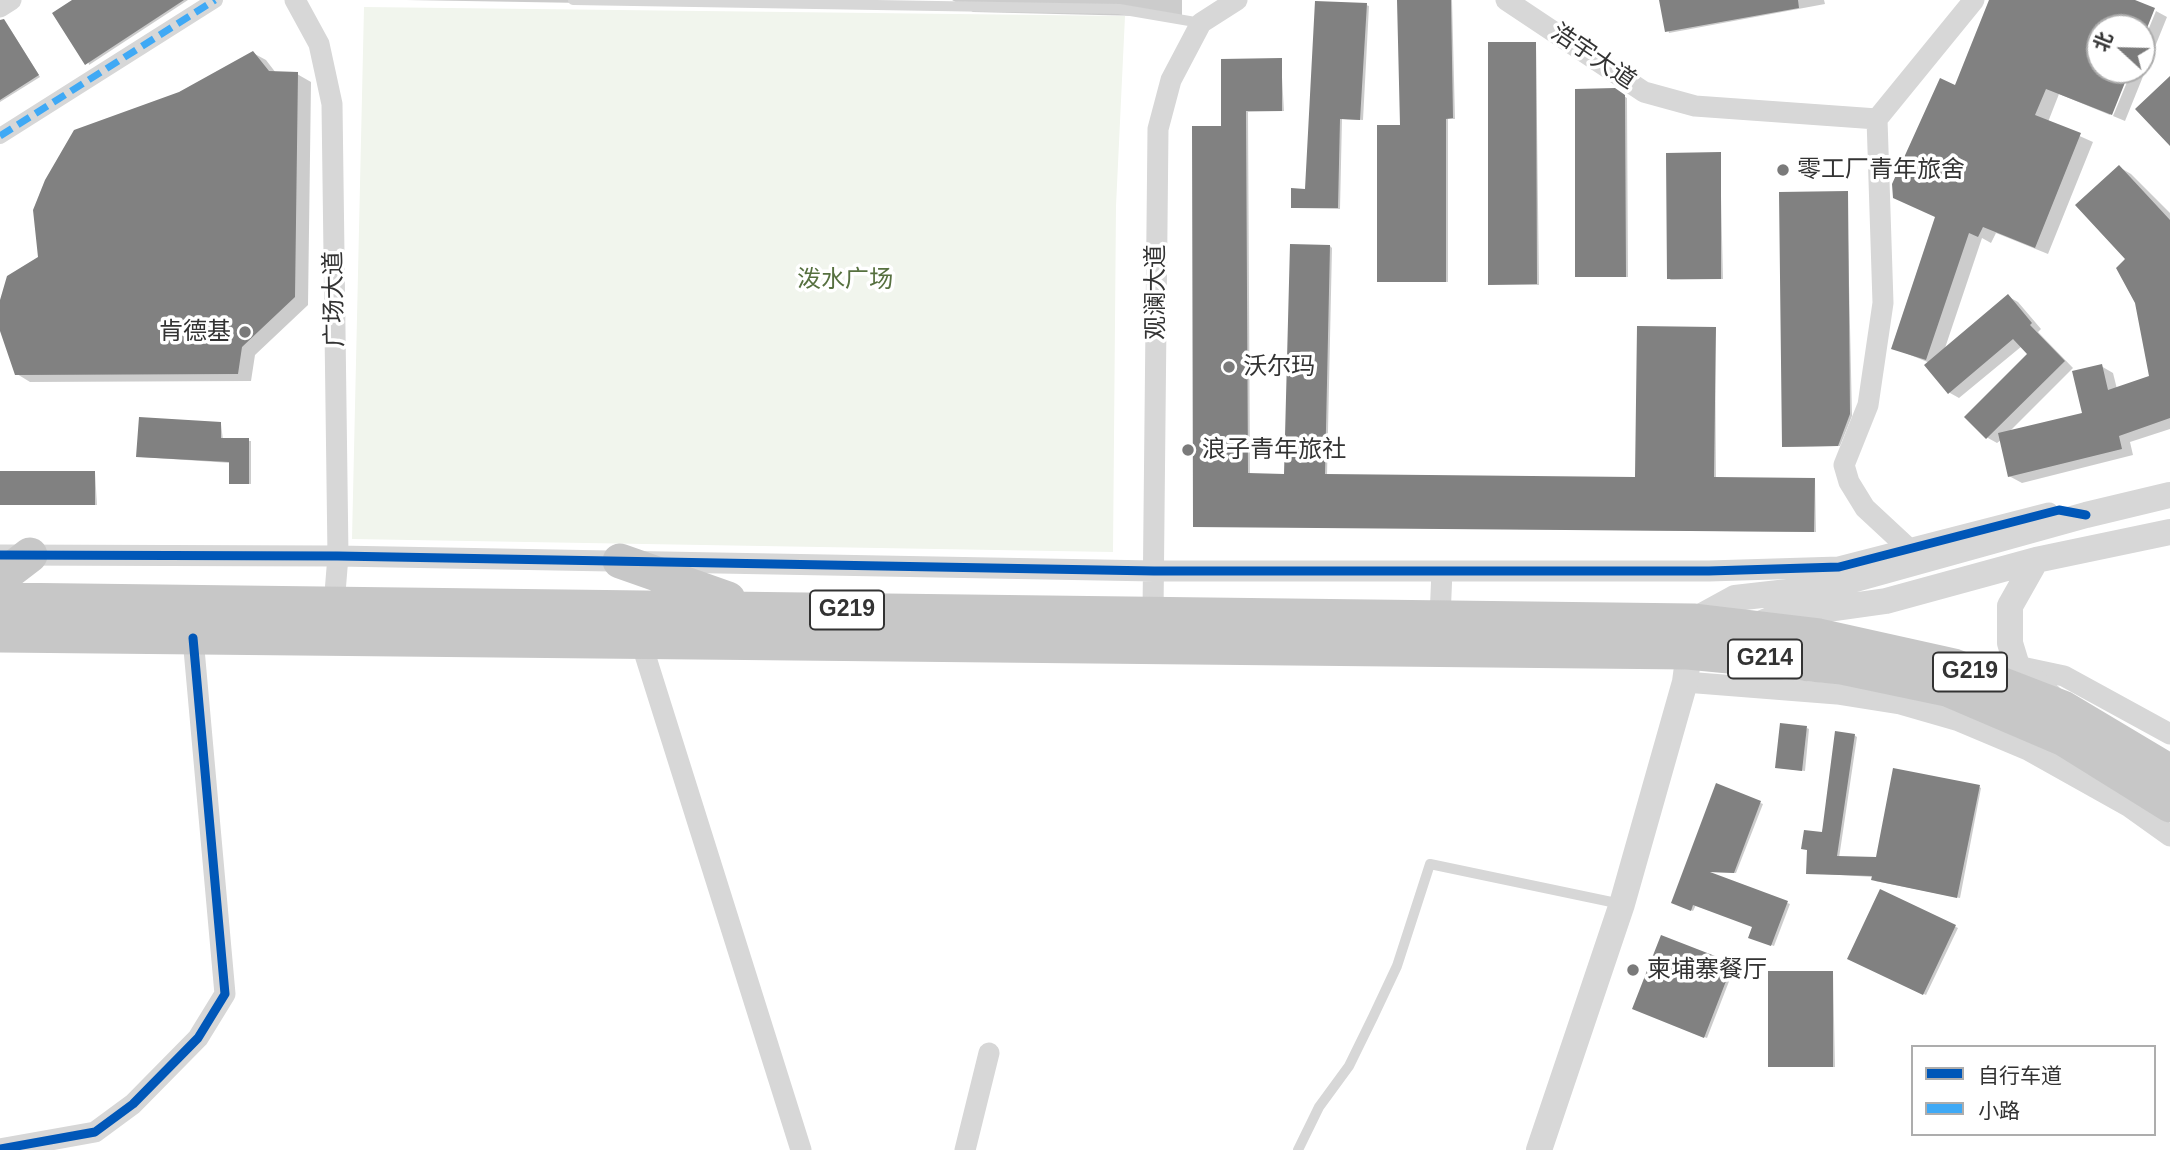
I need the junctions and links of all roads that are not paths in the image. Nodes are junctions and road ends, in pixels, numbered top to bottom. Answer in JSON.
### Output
{"nodes":[{"id":1,"x":11,"y":0,"type":"edge"},
{"id":2,"x":215,"y":0,"type":"edge"},
{"id":3,"x":295,"y":0,"type":"edge"},
{"id":4,"x":573,"y":0,"type":"edge"},
{"id":5,"x":1237,"y":0,"type":"edge"},
{"id":6,"x":1506,"y":0,"type":"edge"},
{"id":7,"x":1974,"y":0,"type":"edge"},
{"id":8,"x":0,"y":7,"type":"edge"},
{"id":9,"x":1201,"y":23,"type":"junction"},
{"id":10,"x":1877,"y":119,"type":"junction"},
{"id":11,"x":0,"y":136,"type":"edge"},
{"id":12,"x":2170,"y":495,"type":"edge"},
{"id":13,"x":2086,"y":515,"type":"junction"},
{"id":14,"x":2170,"y":532,"type":"edge"},
{"id":15,"x":1907,"y":547,"type":"junction"},
{"id":16,"x":15,"y":555,"type":"edge"},
{"id":17,"x":338,"y":556,"type":"junction"},
{"id":18,"x":2036,"y":560,"type":"junction"},
{"id":19,"x":620,"y":561,"type":"junction"},
{"id":20,"x":1154,"y":571,"type":"junction"},
{"id":21,"x":1442,"y":571,"type":"junction"},
{"id":22,"x":0,"y":578,"type":"edge"},
{"id":23,"x":0,"y":600,"type":"edge"},
{"id":24,"x":334,"y":605,"type":"junction"},
{"id":25,"x":755,"y":609,"type":"junction"},
{"id":26,"x":1153,"y":613,"type":"junction"},
{"id":27,"x":1440,"y":618,"type":"junction"},
{"id":28,"x":1750,"y":628,"type":"junction"},
{"id":29,"x":0,"y":635,"type":"edge"},
{"id":30,"x":193,"y":638,"type":"junction"},
{"id":31,"x":334,"y":640,"type":"junction"},
{"id":32,"x":641,"y":642,"type":"junction"},
{"id":33,"x":1689,"y":651,"type":"junction"},
{"id":34,"x":2017,"y":666,"type":"junction"},
{"id":35,"x":1842,"y":667,"type":"joint"},
{"id":36,"x":2063,"y":708,"type":"junction"},
{"id":37,"x":2170,"y":734,"type":"edge"},
{"id":38,"x":2170,"y":772,"type":"edge"},
{"id":39,"x":2170,"y":805,"type":"edge"},
{"id":40,"x":2170,"y":836,"type":"edge"},
{"id":41,"x":1622,"y":904,"type":"junction"},
{"id":42,"x":989,"y":1053,"type":"dead end"},
{"id":43,"x":0,"y":1149,"type":"edge"},
{"id":44,"x":802,"y":1150,"type":"edge"},
{"id":45,"x":965,"y":1150,"type":"edge"},
{"id":46,"x":1298,"y":1150,"type":"edge"},
{"id":47,"x":1539,"y":1150,"type":"edge"}],
"edges":[{"from":1,"to":8,"type":"street"},
{"from":2,"to":11,"type":"street"},
{"from":3,"to":17,"type":"street","name":"广场大道"},
{"from":4,"to":9,"type":"lane"},
{"from":5,"to":9,"type":"street","name":"观澜大道"},
{"from":6,"to":10,"type":"street","name":"浩宇大道"},
{"from":7,"to":10,"type":"street"},
{"from":9,"to":20,"type":"street","name":"观澜大道"},
{"from":10,"to":15,"type":"street"},
{"from":12,"to":13,"type":"street"},
{"from":13,"to":15,"type":"street"},
{"from":13,"to":33,"type":"street"},
{"from":14,"to":18,"type":"street"},
{"from":15,"to":21,"type":"street"},
{"from":16,"to":17,"type":"street"},
{"from":16,"to":22,"type":"highway"},
{"from":17,"to":19,"type":"street"},
{"from":17,"to":24,"type":"street","name":"广场大道"},
{"from":18,"to":28,"type":"street"},
{"from":18,"to":34,"type":"street"},
{"from":19,"to":20,"type":"street"},
{"from":19,"to":25,"type":"highway"},
{"from":20,"to":21,"type":"street"},
{"from":20,"to":26,"type":"street","name":"观澜大道"},
{"from":21,"to":27,"type":"street"},
{"from":23,"to":24,"type":"highway","number":"G219"},
{"from":24,"to":25,"type":"highway","number":"G219"},
{"from":24,"to":31,"type":"highway"},
{"from":25,"to":26,"type":"highway","number":"G219"},
{"from":26,"to":27,"type":"highway","number":"G219"},
{"from":27,"to":33,"type":"highway","number":"G219"},
{"from":28,"to":33,"type":"highway","number":"G214"},
{"from":28,"to":36,"type":"highway","number":"G219"},
{"from":29,"to":30,"type":"highway","number":"G219"},
{"from":30,"to":31,"type":"highway","number":"G219"},
{"from":30,"to":43,"type":"street"},
{"from":31,"to":32,"type":"highway","number":"G219"},
{"from":32,"to":33,"type":"highway","number":"G219"},
{"from":32,"to":44,"type":"street"},
{"from":33,"to":35,"type":"highway","number":"G214"},
{"from":33,"to":40,"type":"street"},
{"from":33,"to":41,"type":"street"},
{"from":34,"to":36,"type":"street"},
{"from":34,"to":37,"type":"street"},
{"from":35,"to":39,"type":"highway","number":"G219"},
{"from":36,"to":38,"type":"highway","number":"G219"},
{"from":41,"to":46,"type":"lane"},
{"from":41,"to":47,"type":"street"},
{"from":42,"to":45,"type":"street"}]}
